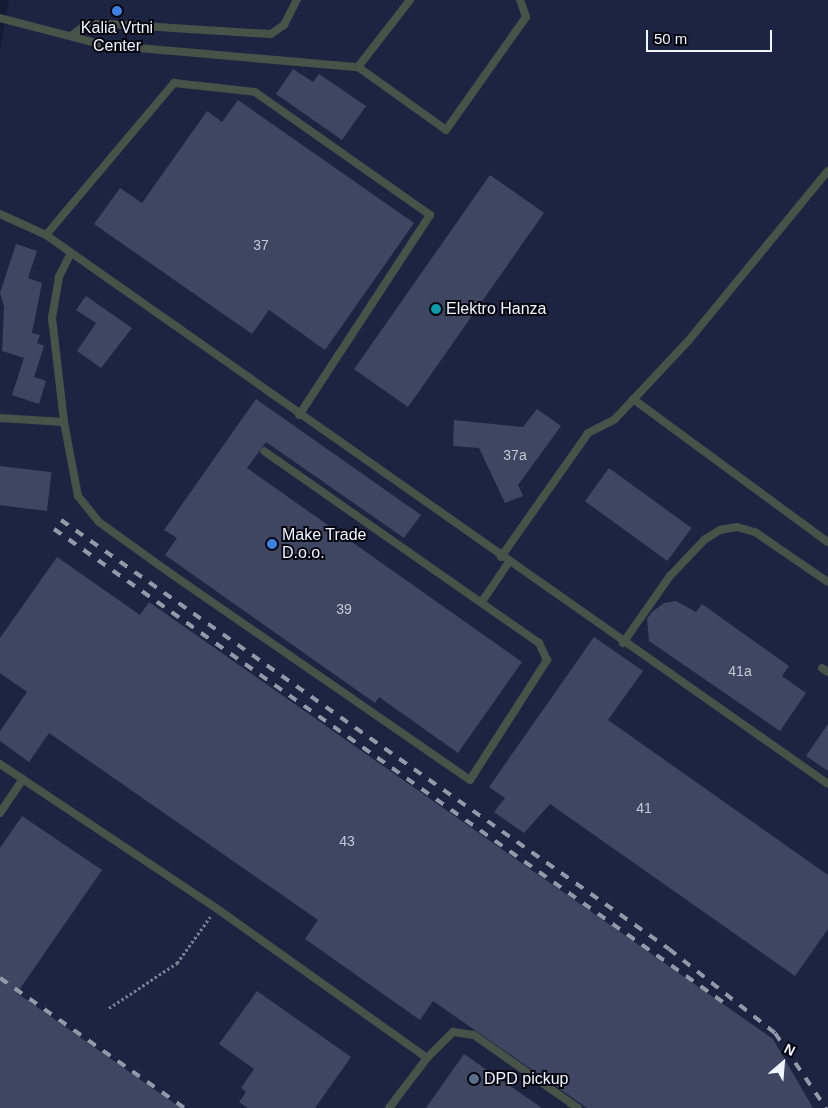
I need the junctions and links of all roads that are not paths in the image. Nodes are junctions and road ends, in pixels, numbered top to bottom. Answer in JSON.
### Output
{"nodes":[{"id":1,"x":297,"y":0,"type":"edge"},
{"id":2,"x":410,"y":0,"type":"edge"},
{"id":3,"x":520,"y":0,"type":"edge"},
{"id":4,"x":0,"y":18,"type":"edge"},
{"id":5,"x":71,"y":36,"type":"junction"},
{"id":6,"x":358,"y":67,"type":"junction"},
{"id":7,"x":828,"y":171,"type":"edge"},
{"id":8,"x":0,"y":214,"type":"edge"},
{"id":9,"x":46,"y":235,"type":"junction"},
{"id":10,"x":71,"y":253,"type":"junction"},
{"id":11,"x":633,"y":399,"type":"junction"},
{"id":12,"x":299,"y":416,"type":"junction"},
{"id":13,"x":0,"y":418,"type":"edge"},
{"id":14,"x":64,"y":422,"type":"junction"},
{"id":15,"x":264,"y":451,"type":"dead end"},
{"id":16,"x":828,"y":542,"type":"edge"},
{"id":17,"x":505,"y":560,"type":"junction"},
{"id":18,"x":828,"y":582,"type":"edge"},
{"id":19,"x":481,"y":603,"type":"junction"},
{"id":20,"x":622,"y":643,"type":"junction"},
{"id":21,"x":0,"y":764,"type":"edge"},
{"id":22,"x":23,"y":779,"type":"junction"},
{"id":23,"x":828,"y":784,"type":"edge"},
{"id":24,"x":0,"y":813,"type":"edge"},
{"id":25,"x":427,"y":1058,"type":"junction"},
{"id":26,"x":389,"y":1108,"type":"edge"},
{"id":27,"x":578,"y":1108,"type":"edge"}],
"edges":[{"from":1,"to":5,"type":"lane"},
{"from":2,"to":6,"type":"lane"},
{"from":3,"to":6,"type":"lane"},
{"from":4,"to":5,"type":"lane"},
{"from":5,"to":6,"type":"lane"},
{"from":7,"to":11,"type":"lane"},
{"from":8,"to":9,"type":"lane"},
{"from":9,"to":10,"type":"lane"},
{"from":9,"to":12,"type":"lane"},
{"from":10,"to":12,"type":"lane"},
{"from":10,"to":14,"type":"lane"},
{"from":11,"to":16,"type":"lane"},
{"from":11,"to":17,"type":"lane"},
{"from":12,"to":17,"type":"lane"},
{"from":13,"to":14,"type":"lane"},
{"from":14,"to":19,"type":"lane"},
{"from":15,"to":19,"type":"lane"},
{"from":17,"to":19,"type":"lane"},
{"from":17,"to":20,"type":"lane"},
{"from":18,"to":20,"type":"lane"},
{"from":20,"to":23,"type":"lane"},
{"from":21,"to":22,"type":"lane"},
{"from":22,"to":24,"type":"lane"},
{"from":22,"to":25,"type":"lane"},
{"from":25,"to":26,"type":"lane"},
{"from":25,"to":27,"type":"lane"}]}
